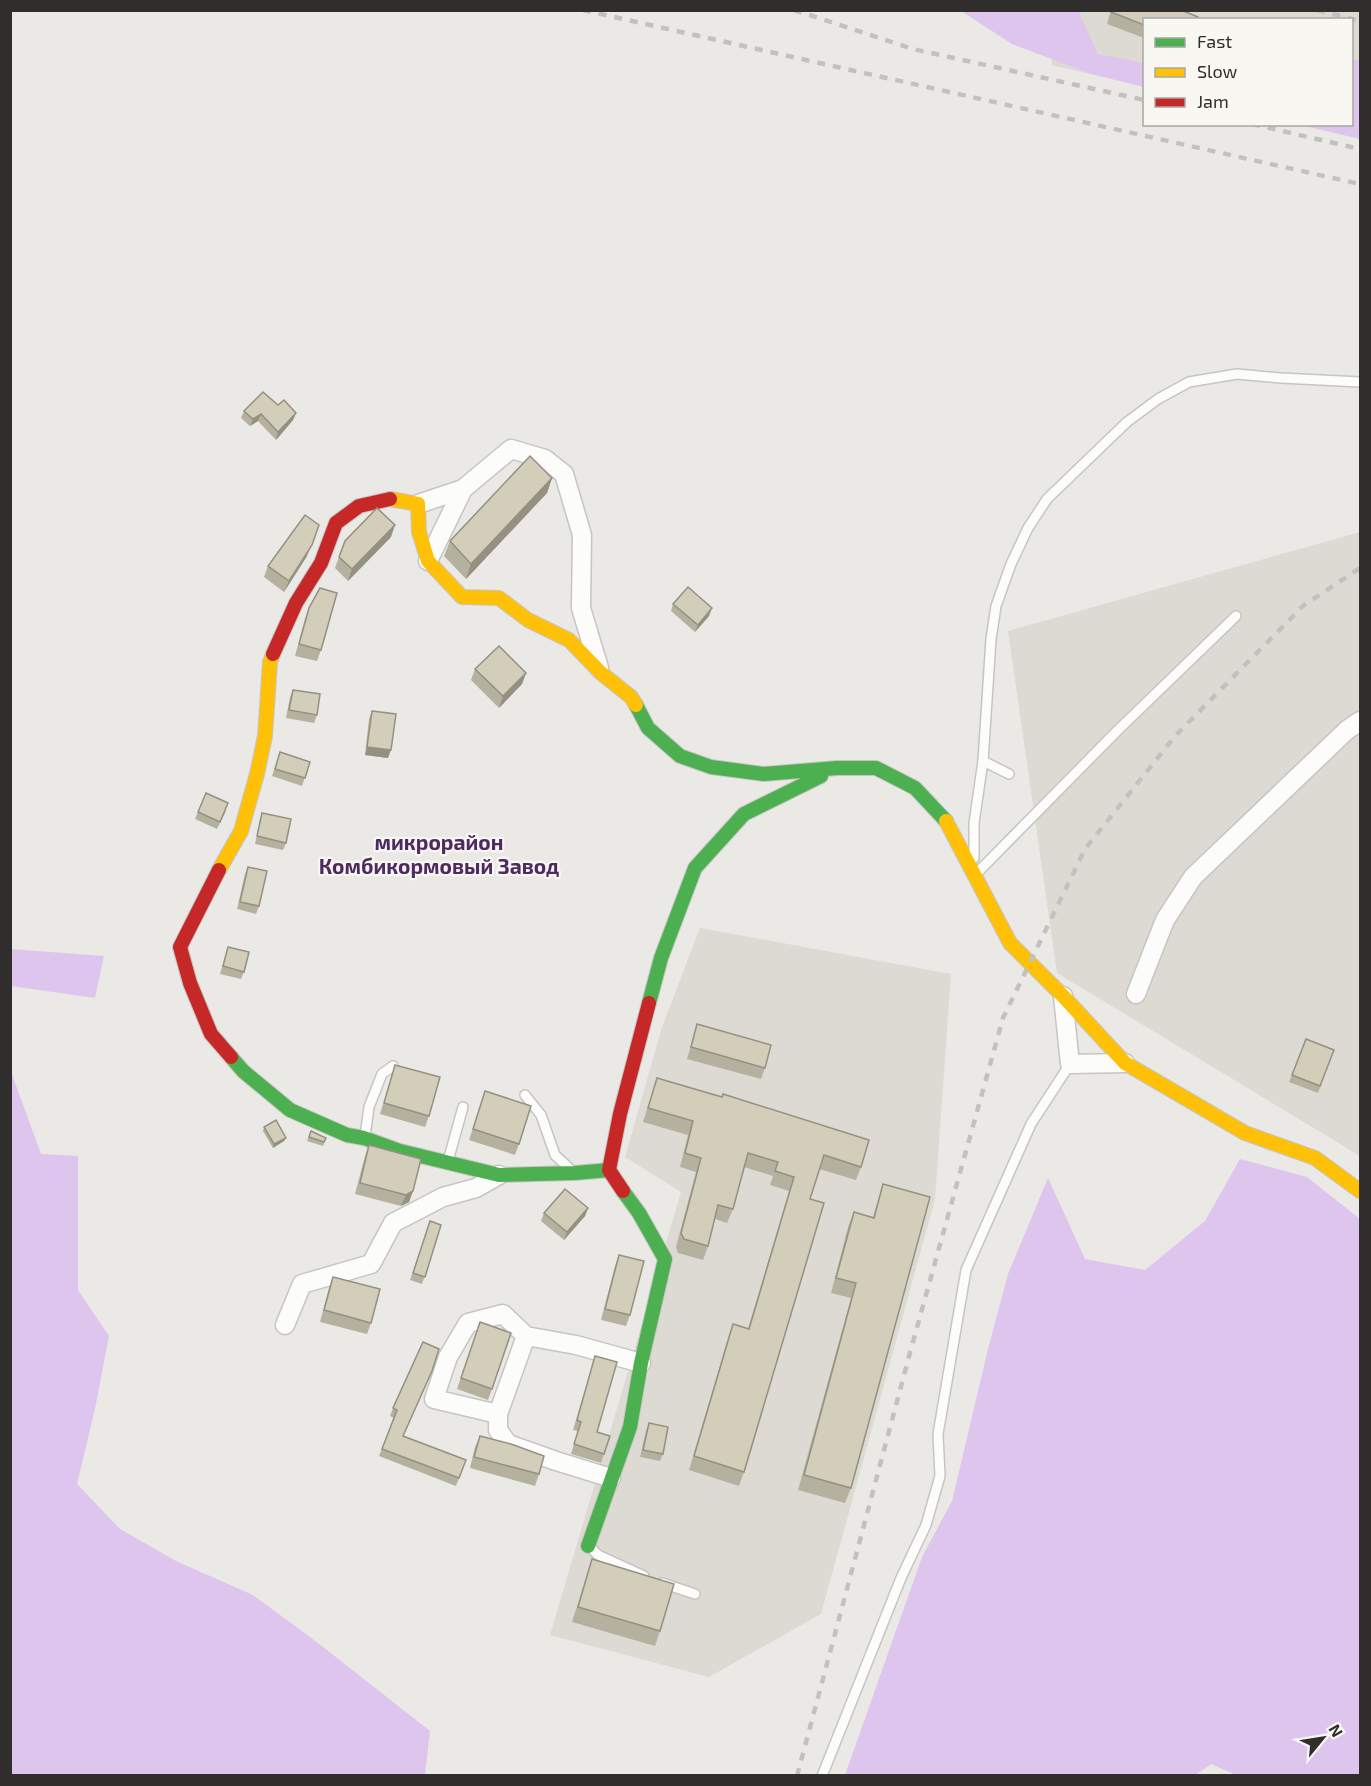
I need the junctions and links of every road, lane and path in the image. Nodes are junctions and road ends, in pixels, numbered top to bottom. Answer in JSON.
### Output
{"nodes":[{"id":1,"x":1360,"y":382,"type":"edge"},
{"id":2,"x":463,"y":489,"type":"junction"},
{"id":3,"x":418,"y":504,"type":"junction"},
{"id":4,"x":428,"y":561,"type":"junction"},
{"id":5,"x":1236,"y":616,"type":"dead end"},
{"id":6,"x":601,"y":673,"type":"junction"},
{"id":7,"x":1360,"y":720,"type":"edge"},
{"id":8,"x":983,"y":761,"type":"junction"},
{"id":9,"x":837,"y":768,"type":"junction"},
{"id":10,"x":1009,"y":774,"type":"dead end"},
{"id":11,"x":962,"y":823,"type":"junction"},
{"id":12,"x":975,"y":876,"type":"junction"},
{"id":13,"x":1136,"y":994,"type":"dead end"},
{"id":14,"x":1063,"y":996,"type":"junction"},
{"id":15,"x":1125,"y":1063,"type":"junction"},
{"id":16,"x":1070,"y":1064,"type":"junction"},
{"id":17,"x":393,"y":1066,"type":"edge"},
{"id":18,"x":525,"y":1095,"type":"dead end"},
{"id":19,"x":463,"y":1107,"type":"dead end"},
{"id":20,"x":364,"y":1138,"type":"junction"},
{"id":21,"x":448,"y":1161,"type":"junction"},
{"id":22,"x":609,"y":1170,"type":"junction"},
{"id":23,"x":575,"y":1173,"type":"junction"},
{"id":24,"x":499,"y":1175,"type":"junction"},
{"id":25,"x":1360,"y":1191,"type":"edge"},
{"id":26,"x":285,"y":1325,"type":"dead end"},
{"id":27,"x":526,"y":1336,"type":"junction"},
{"id":28,"x":641,"y":1363,"type":"junction"},
{"id":29,"x":498,"y":1414,"type":"junction"},
{"id":30,"x":611,"y":1478,"type":"junction"},
{"id":31,"x":588,"y":1546,"type":"joint"},
{"id":32,"x":695,"y":1594,"type":"dead end"},
{"id":33,"x":822,"y":1776,"type":"edge"}],
"edges":[{"from":1,"to":8,"type":"lane"},
{"from":2,"to":3,"type":"street"},
{"from":2,"to":4,"type":"street"},
{"from":2,"to":6,"type":"street"},
{"from":3,"to":4,"type":"street"},
{"from":3,"to":20,"type":"street"},
{"from":4,"to":6,"type":"street"},
{"from":5,"to":12,"type":"lane"},
{"from":6,"to":9,"type":"street"},
{"from":7,"to":13,"type":"street"},
{"from":8,"to":10,"type":"lane"},
{"from":8,"to":11,"type":"lane"},
{"from":9,"to":11,"type":"street"},
{"from":9,"to":22,"type":"street"},
{"from":11,"to":12,"type":"street"},
{"from":11,"to":12,"type":"lane"},
{"from":12,"to":14,"type":"street"},
{"from":14,"to":15,"type":"street"},
{"from":14,"to":16,"type":"street"},
{"from":15,"to":16,"type":"street"},
{"from":15,"to":25,"type":"street"},
{"from":16,"to":33,"type":"lane"},
{"from":17,"to":20,"type":"lane"},
{"from":18,"to":23,"type":"lane"},
{"from":19,"to":21,"type":"lane"},
{"from":20,"to":21,"type":"street"},
{"from":21,"to":24,"type":"street"},
{"from":22,"to":23,"type":"street"},
{"from":22,"to":28,"type":"street"},
{"from":23,"to":24,"type":"street"},
{"from":24,"to":26,"type":"street"},
{"from":27,"to":28,"type":"street"},
{"from":27,"to":29,"type":"street"},
{"from":27,"to":29,"type":"street"},
{"from":28,"to":30,"type":"street"},
{"from":29,"to":30,"type":"street"},
{"from":30,"to":31,"type":"street"},
{"from":31,"to":32,"type":"lane"}]}
